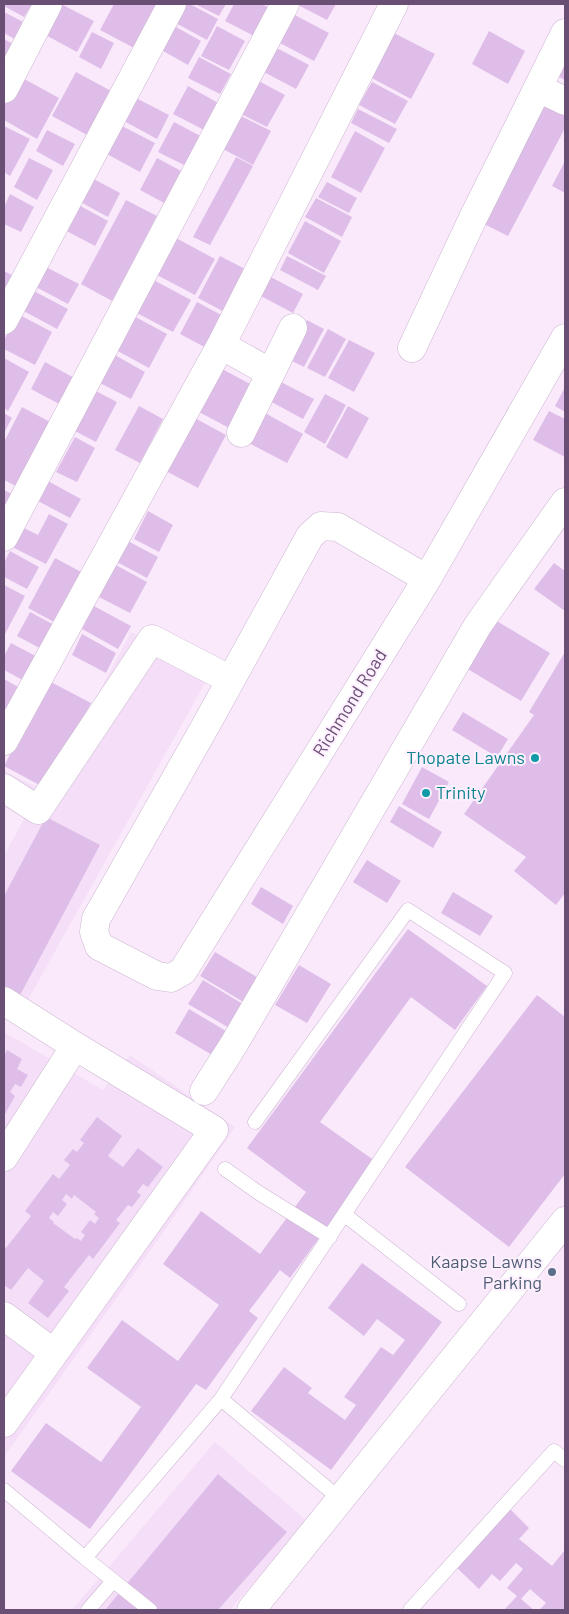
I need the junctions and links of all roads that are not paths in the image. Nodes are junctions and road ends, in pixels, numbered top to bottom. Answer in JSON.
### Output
{"nodes":[{"id":1,"x":48,"y":4,"type":"edge"},
{"id":2,"x":172,"y":4,"type":"edge"},
{"id":3,"x":285,"y":4,"type":"edge"},
{"id":4,"x":394,"y":4,"type":"edge"},
{"id":5,"x":565,"y":33,"type":"edge"},
{"id":6,"x":538,"y":88,"type":"junction"},
{"id":7,"x":4,"y":89,"type":"edge"},
{"id":8,"x":565,"y":101,"type":"edge"},
{"id":9,"x":4,"y":320,"type":"edge"},
{"id":10,"x":293,"y":328,"type":"dead end"},
{"id":11,"x":565,"y":338,"type":"edge"},
{"id":12,"x":221,"y":345,"type":"junction"},
{"id":13,"x":412,"y":348,"type":"dead end"},
{"id":14,"x":271,"y":373,"type":"junction"},
{"id":15,"x":241,"y":432,"type":"dead end"},
{"id":16,"x":565,"y":502,"type":"edge"},
{"id":17,"x":4,"y":536,"type":"edge"},
{"id":18,"x":427,"y":579,"type":"junction"},
{"id":19,"x":232,"y":680,"type":"junction"},
{"id":20,"x":4,"y":741,"type":"edge"},
{"id":21,"x":4,"y":788,"type":"edge"},
{"id":22,"x":4,"y":1001,"type":"edge"},
{"id":23,"x":75,"y":1046,"type":"junction"},
{"id":24,"x":204,"y":1091,"type":"dead end"},
{"id":25,"x":255,"y":1122,"type":"dead end"},
{"id":26,"x":4,"y":1157,"type":"edge"},
{"id":27,"x":225,"y":1169,"type":"dead end"},
{"id":28,"x":344,"y":1215,"type":"junction"},
{"id":29,"x":565,"y":1221,"type":"edge"},
{"id":30,"x":330,"y":1237,"type":"junction"},
{"id":31,"x":459,"y":1304,"type":"dead end"},
{"id":32,"x":4,"y":1316,"type":"edge"},
{"id":33,"x":54,"y":1353,"type":"junction"},
{"id":34,"x":221,"y":1399,"type":"junction"},
{"id":35,"x":4,"y":1423,"type":"edge"},
{"id":36,"x":565,"y":1460,"type":"edge"},
{"id":37,"x":4,"y":1490,"type":"edge"},
{"id":38,"x":340,"y":1500,"type":"junction"},
{"id":39,"x":86,"y":1558,"type":"junction"},
{"id":40,"x":113,"y":1581,"type":"junction"},
{"id":41,"x":88,"y":1610,"type":"edge"},
{"id":42,"x":150,"y":1610,"type":"edge"},
{"id":43,"x":251,"y":1610,"type":"edge"},
{"id":44,"x":410,"y":1610,"type":"edge"}],
"edges":[{"from":1,"to":7,"type":"street"},
{"from":2,"to":9,"type":"street"},
{"from":3,"to":17,"type":"street"},
{"from":4,"to":12,"type":"street"},
{"from":5,"to":6,"type":"street"},
{"from":6,"to":8,"type":"street"},
{"from":6,"to":13,"type":"street"},
{"from":10,"to":14,"type":"street"},
{"from":11,"to":18,"type":"street","name":"Richmond Road"},
{"from":12,"to":14,"type":"street"},
{"from":12,"to":20,"type":"street"},
{"from":14,"to":15,"type":"street"},
{"from":16,"to":24,"type":"street"},
{"from":18,"to":19,"type":"street"},
{"from":18,"to":19,"type":"street","name":"Richmond Road"},
{"from":19,"to":21,"type":"street"},
{"from":22,"to":23,"type":"street"},
{"from":23,"to":26,"type":"street"},
{"from":23,"to":33,"type":"street"},
{"from":25,"to":28,"type":"lane"},
{"from":27,"to":30,"type":"lane"},
{"from":28,"to":30,"type":"lane"},
{"from":28,"to":31,"type":"lane"},
{"from":29,"to":38,"type":"street"},
{"from":30,"to":34,"type":"lane"},
{"from":32,"to":33,"type":"street"},
{"from":33,"to":35,"type":"street"},
{"from":34,"to":38,"type":"lane"},
{"from":34,"to":39,"type":"lane"},
{"from":36,"to":44,"type":"lane"},
{"from":37,"to":39,"type":"lane"},
{"from":38,"to":43,"type":"street"},
{"from":39,"to":40,"type":"lane"},
{"from":40,"to":41,"type":"lane"},
{"from":40,"to":42,"type":"lane"}]}
